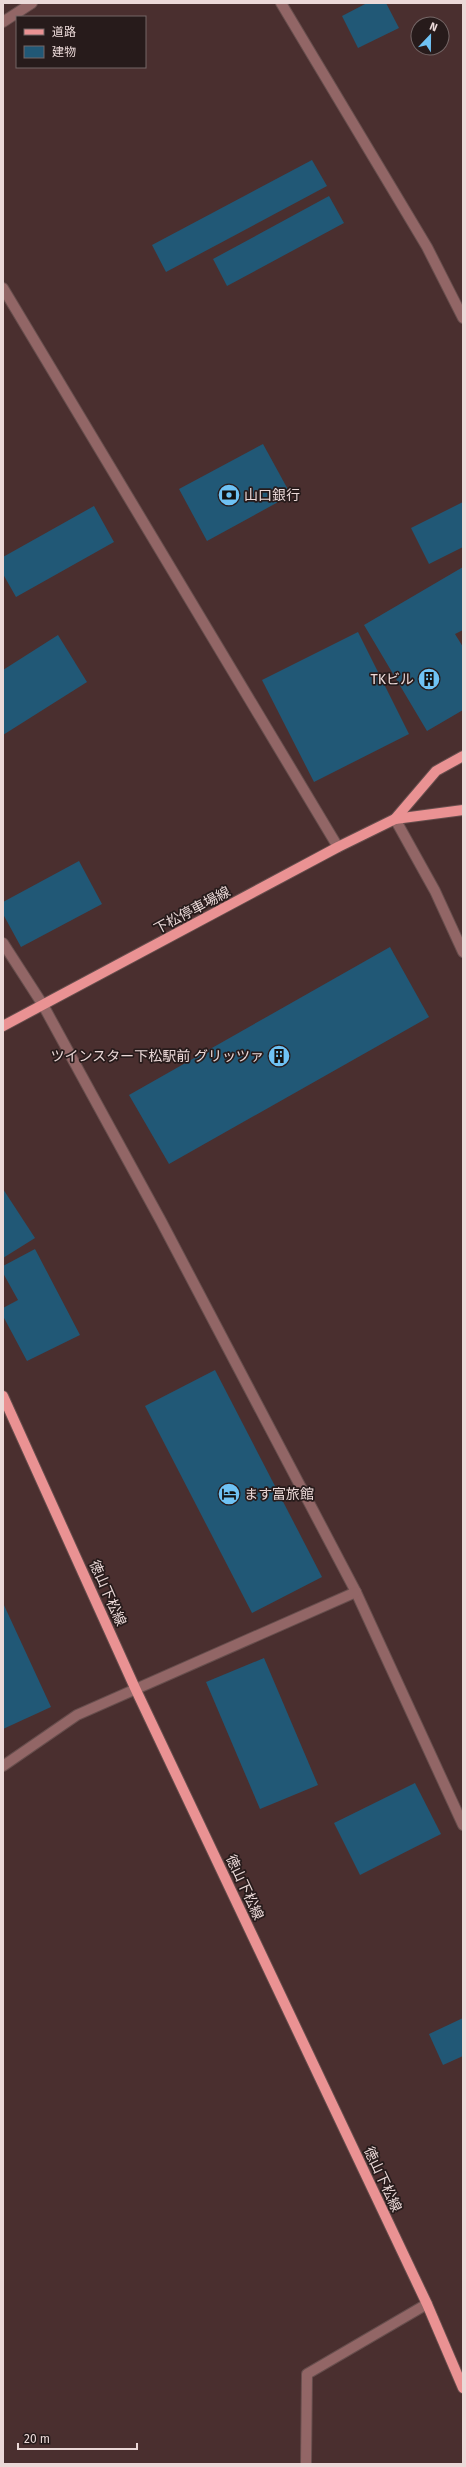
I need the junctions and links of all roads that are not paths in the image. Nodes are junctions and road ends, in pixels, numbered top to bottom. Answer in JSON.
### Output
{"nodes":[{"id":1,"x":32,"y":3,"type":"edge"},
{"id":2,"x":281,"y":3,"type":"edge"},
{"id":3,"x":3,"y":22,"type":"edge"},
{"id":4,"x":3,"y":288,"type":"edge"},
{"id":5,"x":463,"y":318,"type":"edge"},
{"id":6,"x":463,"y":756,"type":"edge"},
{"id":7,"x":463,"y":810,"type":"edge"},
{"id":8,"x":395,"y":819,"type":"junction"},
{"id":9,"x":338,"y":847,"type":"junction"},
{"id":10,"x":3,"y":943,"type":"edge"},
{"id":11,"x":463,"y":952,"type":"edge"},
{"id":12,"x":43,"y":1006,"type":"junction"},
{"id":13,"x":3,"y":1026,"type":"edge"},
{"id":14,"x":3,"y":1396,"type":"edge"},
{"id":15,"x":356,"y":1592,"type":"junction"},
{"id":16,"x":135,"y":1688,"type":"junction"},
{"id":17,"x":3,"y":1766,"type":"edge"},
{"id":18,"x":463,"y":1825,"type":"edge"},
{"id":19,"x":427,"y":2304,"type":"junction"},
{"id":20,"x":463,"y":2388,"type":"edge"},
{"id":21,"x":306,"y":2464,"type":"edge"}],
"edges":[{"from":1,"to":3,"type":"street"},
{"from":2,"to":5,"type":"street"},
{"from":4,"to":9,"type":"street"},
{"from":6,"to":8,"type":"main road","name":"下松停車場線"},
{"from":7,"to":8,"type":"main road","name":"下松停車場線"},
{"from":8,"to":9,"type":"main road","name":"下松停車場線"},
{"from":8,"to":11,"type":"street"},
{"from":9,"to":12,"type":"main road","name":"下松停車場線"},
{"from":10,"to":12,"type":"street"},
{"from":12,"to":13,"type":"main road","name":"下松停車場線"},
{"from":12,"to":15,"type":"street"},
{"from":14,"to":16,"type":"main road","name":"徳山下松線"},
{"from":15,"to":16,"type":"street"},
{"from":15,"to":18,"type":"street"},
{"from":16,"to":17,"type":"street"},
{"from":16,"to":19,"type":"main road","name":"徳山下松線"},
{"from":19,"to":20,"type":"main road","name":"徳山下松線"},
{"from":19,"to":21,"type":"street"}]}
